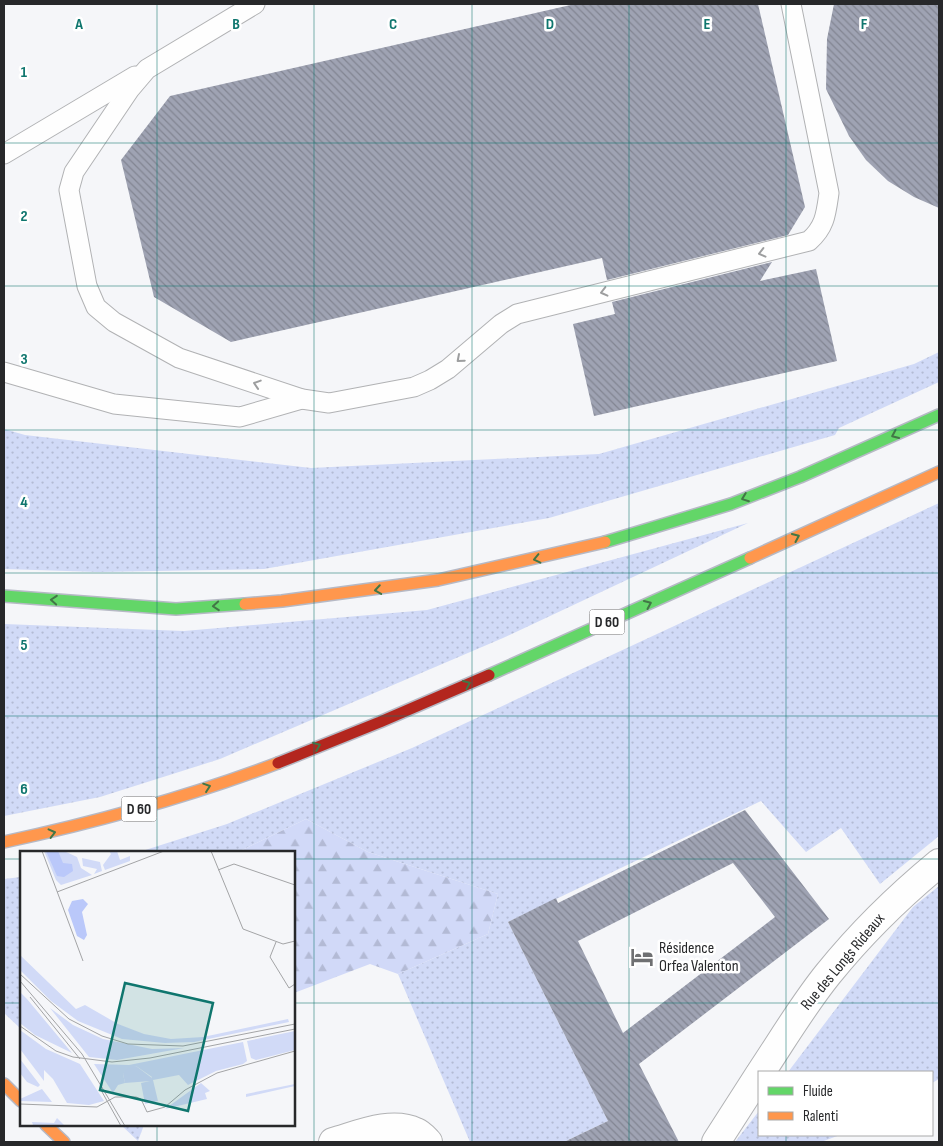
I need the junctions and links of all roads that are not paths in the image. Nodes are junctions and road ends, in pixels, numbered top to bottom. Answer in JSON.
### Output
{"nodes":[{"id":1,"x":255,"y":4,"type":"edge"},
{"id":2,"x":791,"y":4,"type":"edge"},
{"id":3,"x":147,"y":70,"type":"junction"},
{"id":4,"x":4,"y":154,"type":"edge"},
{"id":5,"x":4,"y":372,"type":"edge"},
{"id":6,"x":302,"y":398,"type":"junction"},
{"id":7,"x":939,"y":415,"type":"edge"},
{"id":8,"x":939,"y":472,"type":"edge"},
{"id":9,"x":4,"y":596,"type":"edge"},
{"id":10,"x":4,"y":842,"type":"edge"},
{"id":11,"x":939,"y":863,"type":"edge"},
{"id":12,"x":762,"y":1071,"type":"edge"},
{"id":13,"x":758,"y":1077,"type":"edge"},
{"id":14,"x":4,"y":1084,"type":"edge"},
{"id":15,"x":20,"y":1100,"type":"edge"},
{"id":16,"x":47,"y":1126,"type":"edge"},
{"id":17,"x":64,"y":1142,"type":"edge"},
{"id":18,"x":333,"y":1142,"type":"edge"},
{"id":19,"x":428,"y":1142,"type":"edge"},
{"id":20,"x":716,"y":1142,"type":"edge"}],
"edges":[{"from":1,"to":3,"type":"lane"},
{"from":2,"to":6,"type":"lane","one_way":true},
{"from":3,"to":4,"type":"lane"},
{"from":6,"to":3,"type":"lane","one_way":true},
{"from":5,"to":6,"type":"lane"},
{"from":7,"to":9,"type":"highway","one_way":true},
{"from":10,"to":8,"type":"highway","number":"D 60","one_way":true},
{"from":11,"to":12,"type":"street","name":"Rue des Longs Rideaux"},
{"from":13,"to":20,"type":"street","name":"Rue des Longs Rideaux"},
{"from":14,"to":15,"type":"highway"},
{"from":16,"to":17,"type":"highway"},
{"from":18,"to":19,"type":"street"}]}
